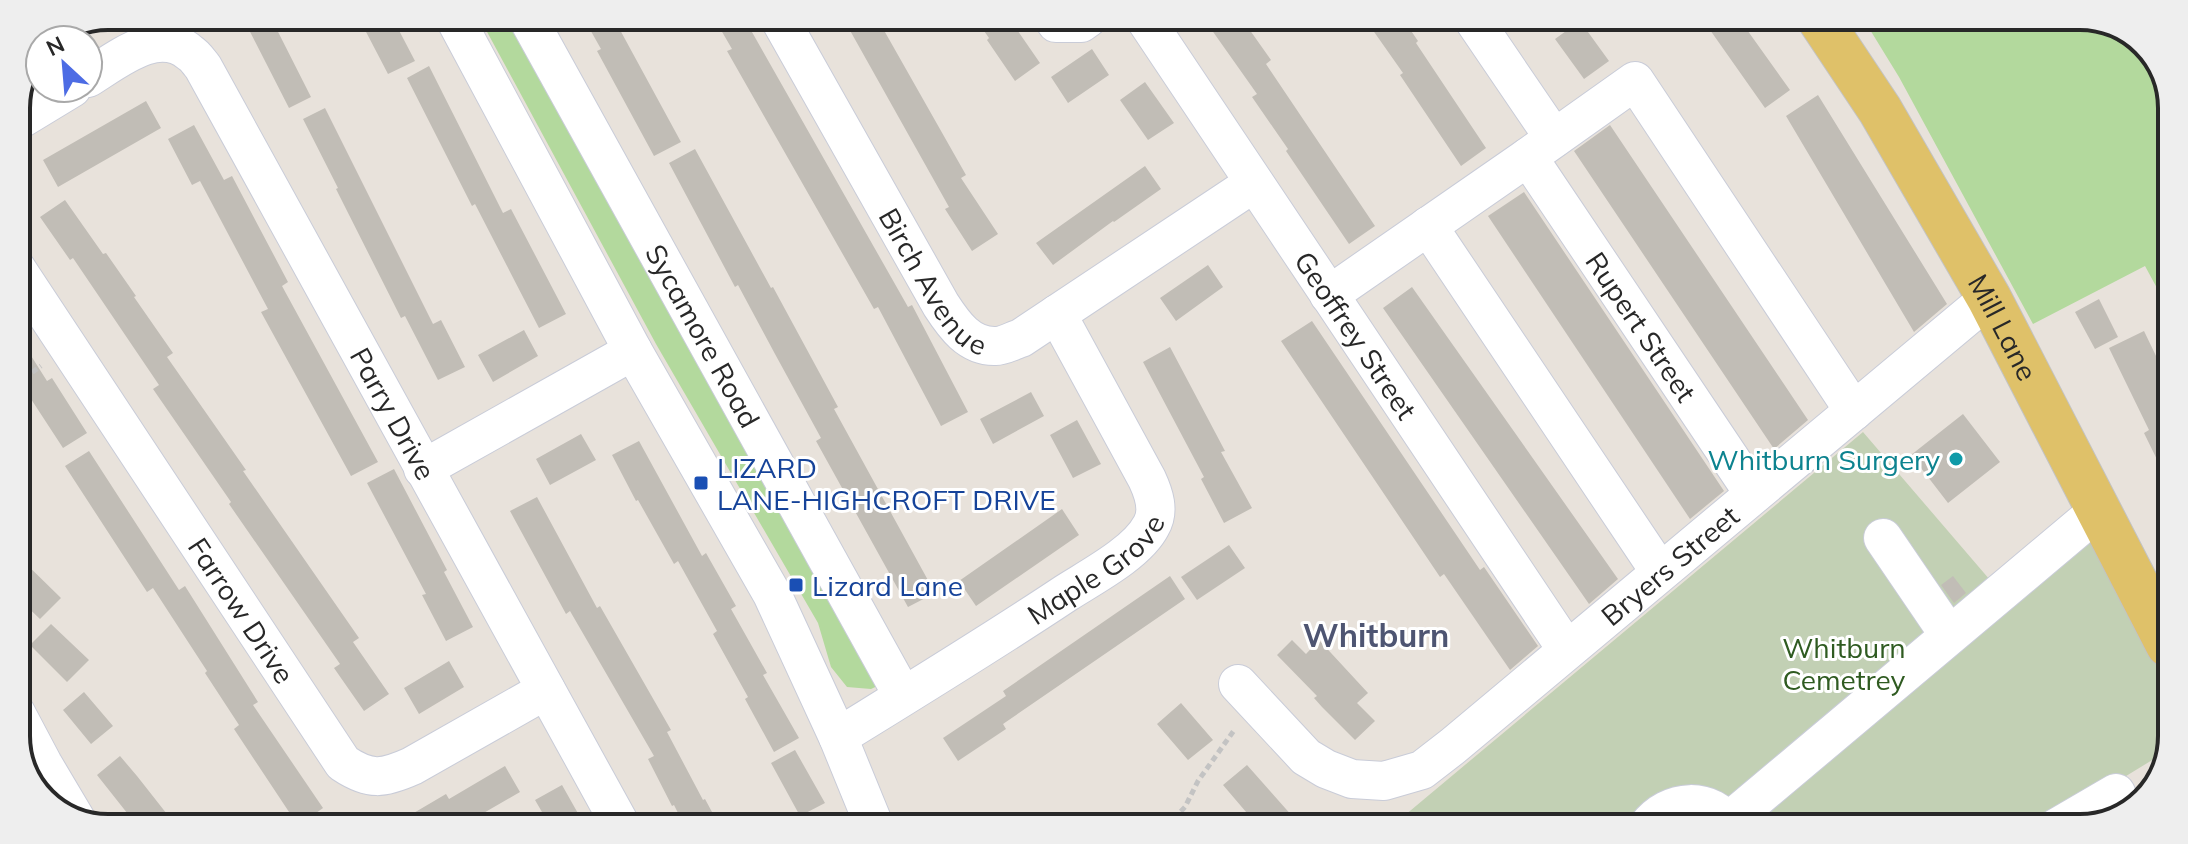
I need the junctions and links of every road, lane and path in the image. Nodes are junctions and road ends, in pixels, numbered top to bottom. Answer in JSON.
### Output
{"nodes":[{"id":1,"x":461,"y":30,"type":"edge"},
{"id":2,"x":534,"y":30,"type":"edge"},
{"id":3,"x":786,"y":30,"type":"edge"},
{"id":4,"x":1152,"y":30,"type":"edge"},
{"id":5,"x":1479,"y":30,"type":"edge"},
{"id":6,"x":1827,"y":30,"type":"edge"},
{"id":7,"x":168,"y":36,"type":"edge"},
{"id":8,"x":104,"y":70,"type":"edge"},
{"id":9,"x":1541,"y":148,"type":"junction"},
{"id":10,"x":1254,"y":183,"type":"junction"},
{"id":11,"x":1428,"y":226,"type":"junction"},
{"id":12,"x":30,"y":289,"type":"edge"},
{"id":13,"x":1329,"y":295,"type":"junction"},
{"id":14,"x":1989,"y":298,"type":"junction"},
{"id":15,"x":1057,"y":314,"type":"junction"},
{"id":16,"x":633,"y":351,"type":"junction"},
{"id":17,"x":1854,"y":411,"type":"junction"},
{"id":18,"x":423,"y":469,"type":"junction"},
{"id":19,"x":1754,"y":494,"type":"junction"},
{"id":20,"x":2099,"y":510,"type":"junction"},
{"id":21,"x":1883,"y":538,"type":"dead end"},
{"id":22,"x":1660,"y":572,"type":"junction"},
{"id":23,"x":2158,"y":625,"type":"edge"},
{"id":24,"x":1949,"y":635,"type":"junction"},
{"id":25,"x":1567,"y":650,"type":"junction"},
{"id":26,"x":546,"y":690,"type":"junction"},
{"id":27,"x":1246,"y":693,"type":"joint"},
{"id":28,"x":903,"y":696,"type":"junction"},
{"id":29,"x":838,"y":737,"type":"junction"},
{"id":30,"x":30,"y":739,"type":"edge"},
{"id":31,"x":64,"y":800,"type":"edge"},
{"id":32,"x":614,"y":814,"type":"edge"},
{"id":33,"x":870,"y":814,"type":"edge"},
{"id":34,"x":1178,"y":814,"type":"edge"},
{"id":35,"x":1660,"y":814,"type":"edge"},
{"id":36,"x":1718,"y":814,"type":"edge"},
{"id":37,"x":1741,"y":814,"type":"edge"}],
"edges":[{"from":1,"to":16,"type":"street"},
{"from":2,"to":28,"type":"street","name":"Sycamore Road"},
{"from":3,"to":15,"type":"street","name":"Birch Avenue"},
{"from":4,"to":10,"type":"street","name":"Geoffrey Street"},
{"from":5,"to":9,"type":"street","name":"Rupert Street"},
{"from":6,"to":14,"type":"main road","name":"Mill Lane"},
{"from":7,"to":8,"type":"street"},
{"from":7,"to":18,"type":"street","name":"Parry Drive"},
{"from":9,"to":11,"type":"street"},
{"from":9,"to":17,"type":"street"},
{"from":9,"to":19,"type":"street","name":"Rupert Street"},
{"from":10,"to":13,"type":"street","name":"Geoffrey Street"},
{"from":10,"to":15,"type":"street","name":"Birch Avenue"},
{"from":11,"to":13,"type":"street"},
{"from":11,"to":22,"type":"street"},
{"from":12,"to":26,"type":"street","name":"Farrow Drive"},
{"from":13,"to":25,"type":"street","name":"Geoffrey Street"},
{"from":14,"to":17,"type":"street","name":"Bryers Street"},
{"from":14,"to":20,"type":"main road","name":"Mill Lane"},
{"from":15,"to":28,"type":"street","name":"Maple Grove"},
{"from":16,"to":18,"type":"street"},
{"from":16,"to":29,"type":"street"},
{"from":17,"to":19,"type":"street","name":"Bryers Street"},
{"from":18,"to":26,"type":"street","name":"Parry Drive"},
{"from":19,"to":22,"type":"street","name":"Bryers Street"},
{"from":20,"to":23,"type":"main road","name":"Mill Lane"},
{"from":20,"to":24,"type":"street"},
{"from":21,"to":24,"type":"street"},
{"from":22,"to":25,"type":"street","name":"Bryers Street"},
{"from":24,"to":37,"type":"street"},
{"from":25,"to":27,"type":"street","name":"Bryers Street"},
{"from":26,"to":32,"type":"street","name":"Parry Drive"},
{"from":27,"to":34,"type":"path"},
{"from":28,"to":29,"type":"street","name":"Maple Grove"},
{"from":29,"to":33,"type":"street"},
{"from":30,"to":31,"type":"street"},
{"from":35,"to":36,"type":"street"}]}
